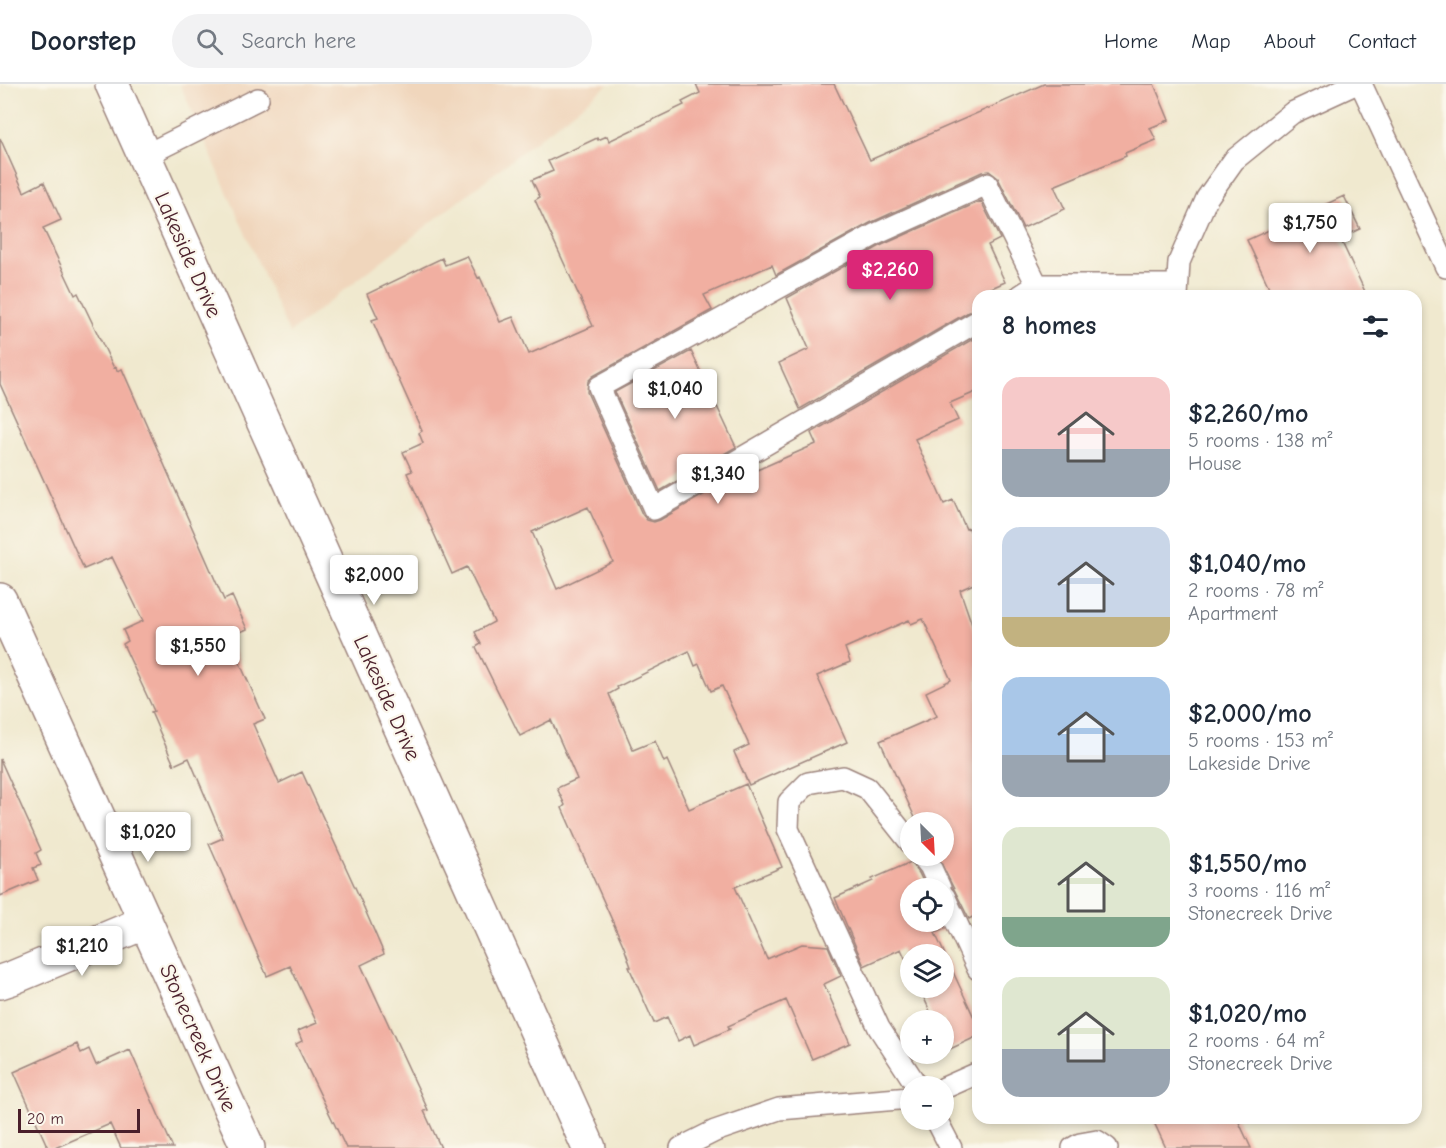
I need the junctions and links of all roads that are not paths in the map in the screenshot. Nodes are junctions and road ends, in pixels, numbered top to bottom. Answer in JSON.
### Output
{"nodes":[{"id":1,"x":112,"y":84,"type":"edge"},
{"id":2,"x":1355,"y":84,"type":"edge"},
{"id":3,"x":1361,"y":84,"type":"edge"},
{"id":4,"x":258,"y":99,"type":"dead end"},
{"id":5,"x":144,"y":156,"type":"junction"},
{"id":6,"x":1446,"y":267,"type":"edge"},
{"id":7,"x":1028,"y":290,"type":"edge"},
{"id":8,"x":1177,"y":290,"type":"edge"},
{"id":9,"x":972,"y":324,"type":"edge"},
{"id":10,"x":0,"y":600,"type":"edge"},
{"id":11,"x":900,"y":829,"type":"edge"},
{"id":12,"x":954,"y":917,"type":"edge"},
{"id":13,"x":146,"y":922,"type":"junction"},
{"id":14,"x":972,"y":956,"type":"edge"},
{"id":15,"x":0,"y":982,"type":"edge"},
{"id":16,"x":910,"y":1076,"type":"edge"},
{"id":17,"x":972,"y":1076,"type":"edge"},
{"id":18,"x":954,"y":1084,"type":"edge"},
{"id":19,"x":900,"y":1099,"type":"edge"},
{"id":20,"x":942,"y":1130,"type":"edge"},
{"id":21,"x":248,"y":1148,"type":"edge"},
{"id":22,"x":590,"y":1148,"type":"edge"},
{"id":23,"x":681,"y":1148,"type":"edge"},
{"id":24,"x":951,"y":1148,"type":"edge"},
{"id":25,"x":1073,"y":1148,"type":"edge"},
{"id":26,"x":1107,"y":1148,"type":"edge"}],
"edges":[{"from":1,"to":5,"type":"street","name":"Lakeside Drive"},
{"from":2,"to":8,"type":"lane"},
{"from":3,"to":6,"type":"lane"},
{"from":4,"to":5,"type":"lane"},
{"from":5,"to":22,"type":"street","name":"Lakeside Drive"},
{"from":7,"to":8,"type":"lane"},
{"from":7,"to":9,"type":"lane"},
{"from":10,"to":13,"type":"street","name":"Stonecreek Drive"},
{"from":11,"to":16,"type":"lane"},
{"from":12,"to":14,"type":"lane"},
{"from":13,"to":15,"type":"street"},
{"from":13,"to":21,"type":"street","name":"Stonecreek Drive"},
{"from":17,"to":18,"type":"lane"},
{"from":19,"to":23,"type":"lane"},
{"from":20,"to":24,"type":"lane"},
{"from":25,"to":26,"type":"lane"}]}
